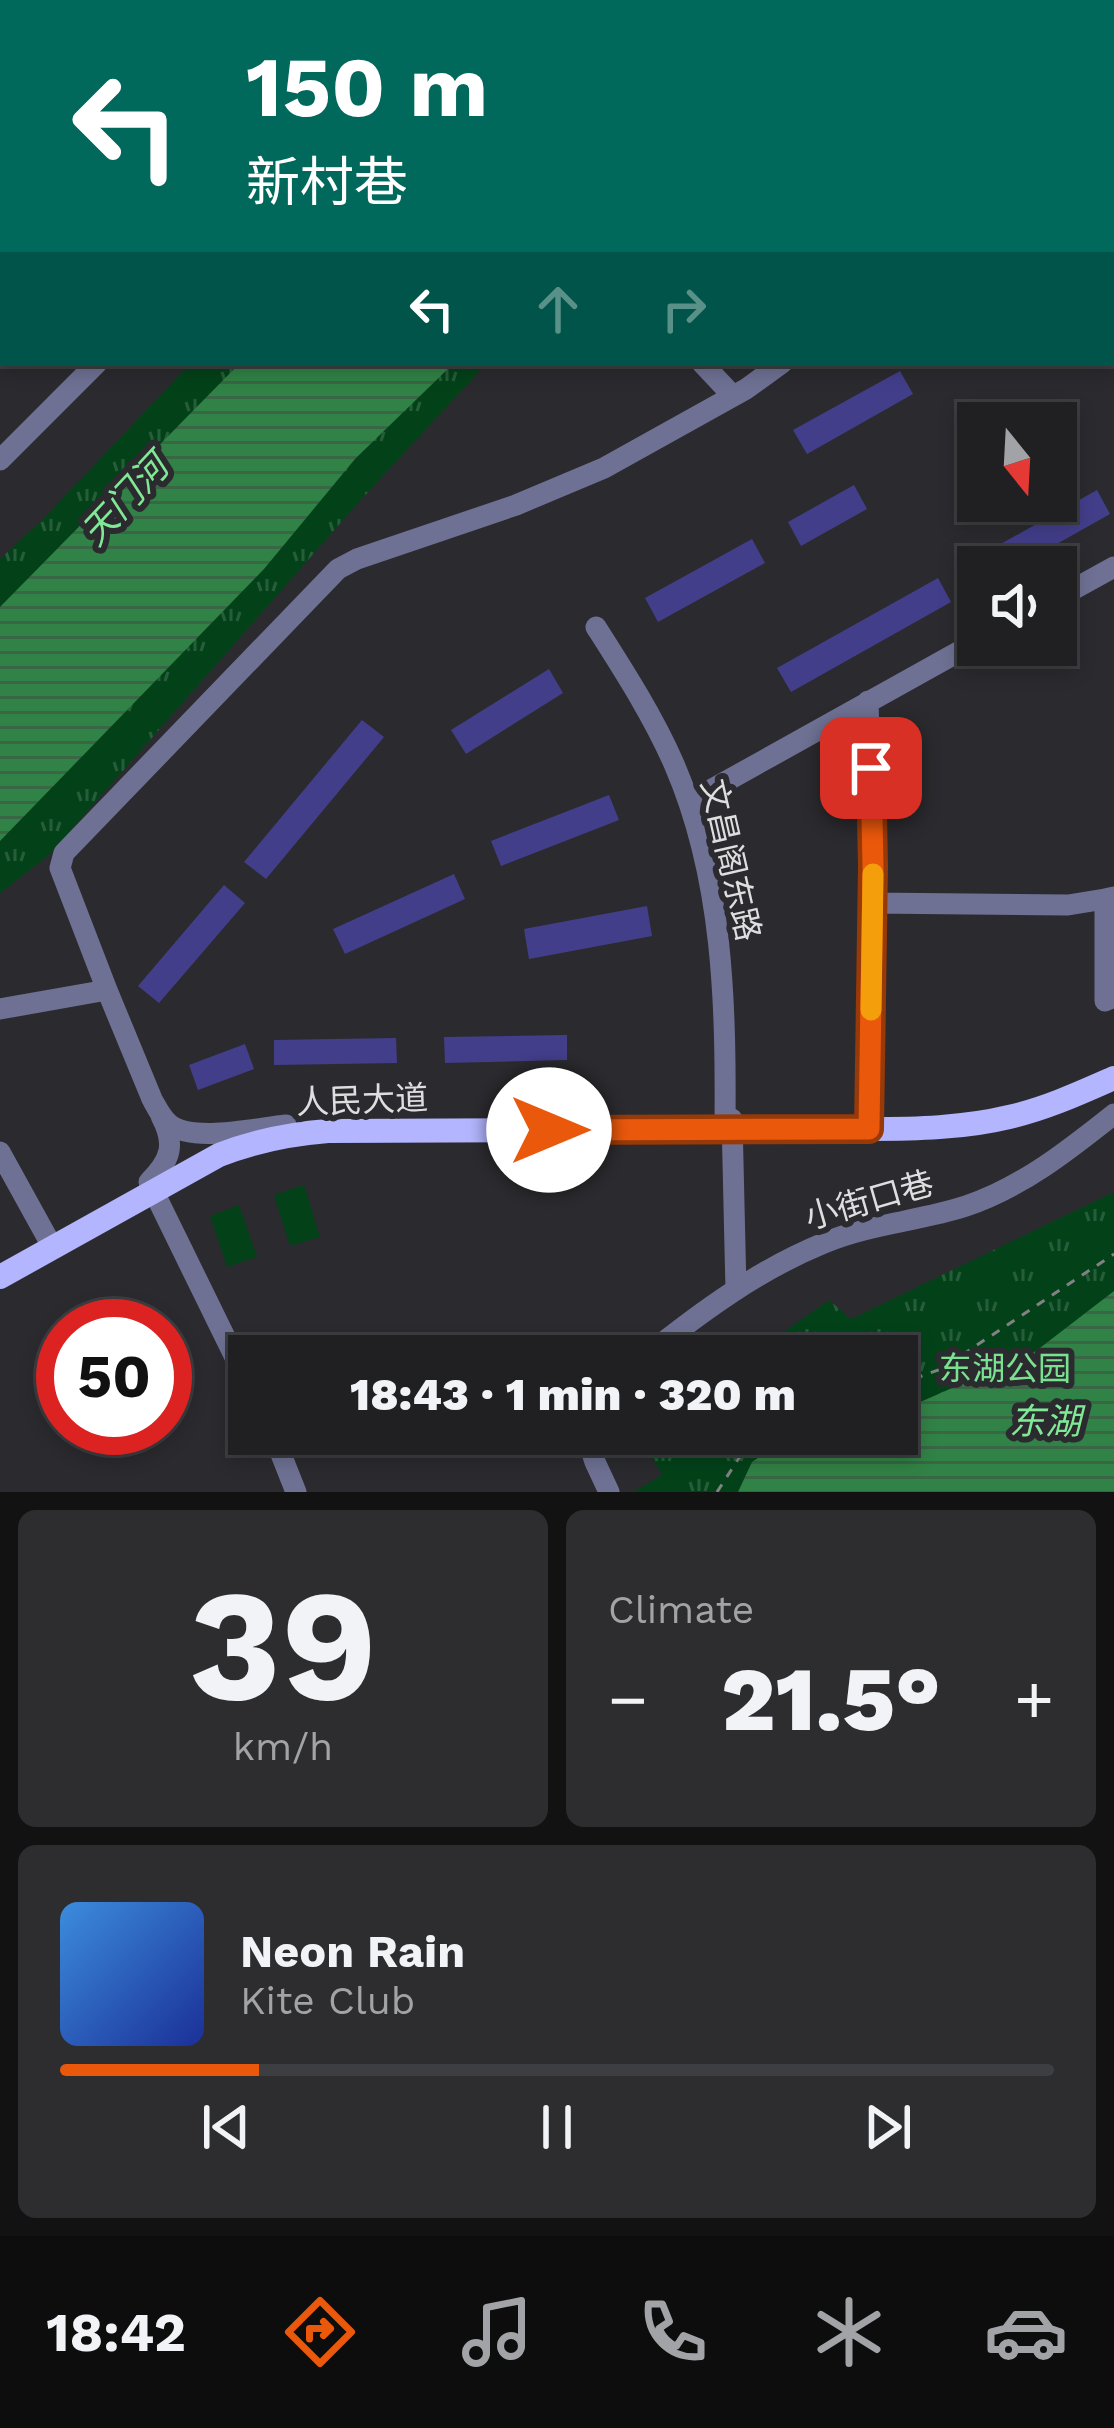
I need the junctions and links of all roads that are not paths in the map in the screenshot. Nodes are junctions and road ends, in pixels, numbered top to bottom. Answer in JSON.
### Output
{"nodes":[{"id":1,"x":95,"y":366,"type":"edge"},
{"id":2,"x":705,"y":366,"type":"edge"},
{"id":3,"x":778,"y":366,"type":"edge"},
{"id":4,"x":733,"y":396,"type":"junction"},
{"id":5,"x":0,"y":460,"type":"edge"},
{"id":6,"x":1114,"y":567,"type":"edge"},
{"id":7,"x":1077,"y":587,"type":"edge"},
{"id":8,"x":596,"y":627,"type":"dead end"},
{"id":9,"x":957,"y":652,"type":"edge"},
{"id":10,"x":868,"y":701,"type":"junction"},
{"id":11,"x":689,"y":802,"type":"junction"},
{"id":12,"x":1110,"y":898,"type":"edge"},
{"id":13,"x":872,"y":902,"type":"junction"},
{"id":14,"x":107,"y":990,"type":"junction"},
{"id":15,"x":1114,"y":997,"type":"edge"},
{"id":16,"x":0,"y":1009,"type":"edge"},
{"id":17,"x":1114,"y":1069,"type":"edge"},
{"id":18,"x":1114,"y":1078,"type":"edge"},
{"id":19,"x":1114,"y":1114,"type":"edge"},
{"id":20,"x":161,"y":1116,"type":"junction"},
{"id":21,"x":728,"y":1124,"type":"junction"},
{"id":22,"x":869,"y":1124,"type":"junction"},
{"id":23,"x":286,"y":1125,"type":"junction"},
{"id":24,"x":0,"y":1152,"type":"edge"},
{"id":25,"x":151,"y":1186,"type":"junction"},
{"id":26,"x":48,"y":1239,"type":"junction"},
{"id":27,"x":0,"y":1267,"type":"edge"},
{"id":28,"x":0,"y":1277,"type":"edge"},
{"id":29,"x":736,"y":1290,"type":"junction"},
{"id":30,"x":672,"y":1335,"type":"edge"},
{"id":31,"x":228,"y":1343,"type":"edge"},
{"id":32,"x":281,"y":1455,"type":"edge"},
{"id":33,"x":593,"y":1455,"type":"edge"},
{"id":34,"x":296,"y":1492,"type":"edge"},
{"id":35,"x":609,"y":1492,"type":"edge"}],
"edges":[{"from":1,"to":5,"type":"street"},
{"from":2,"to":4,"type":"street"},
{"from":3,"to":4,"type":"street"},
{"from":4,"to":14,"type":"street"},
{"from":6,"to":7,"type":"street"},
{"from":8,"to":11,"type":"street","name":"文昌阁东路"},
{"from":9,"to":10,"type":"street"},
{"from":10,"to":11,"type":"street"},
{"from":10,"to":13,"type":"street"},
{"from":11,"to":21,"type":"street","name":"文昌阁东路"},
{"from":12,"to":13,"type":"street"},
{"from":12,"to":15,"type":"street"},
{"from":13,"to":22,"type":"street"},
{"from":14,"to":16,"type":"street"},
{"from":14,"to":20,"type":"street"},
{"from":17,"to":22,"type":"main road","name":"人民大道"},
{"from":18,"to":22,"type":"main road","name":"人民大道"},
{"from":19,"to":29,"type":"street","name":"小街口巷"},
{"from":20,"to":23,"type":"street"},
{"from":20,"to":25,"type":"street"},
{"from":21,"to":22,"type":"main road","name":"人民大道"},
{"from":21,"to":23,"type":"main road","name":"人民大道"},
{"from":21,"to":25,"type":"main road","name":"人民大道"},
{"from":21,"to":29,"type":"street","name":"文昌阁东路"},
{"from":23,"to":25,"type":"main road","name":"人民大道"},
{"from":24,"to":26,"type":"street"},
{"from":25,"to":26,"type":"main road","name":"人民大道"},
{"from":25,"to":28,"type":"main road","name":"人民大道"},
{"from":25,"to":31,"type":"street"},
{"from":26,"to":27,"type":"main road","name":"人民大道"},
{"from":29,"to":30,"type":"street","name":"小街口巷"},
{"from":32,"to":34,"type":"street"},
{"from":33,"to":35,"type":"street"}]}
